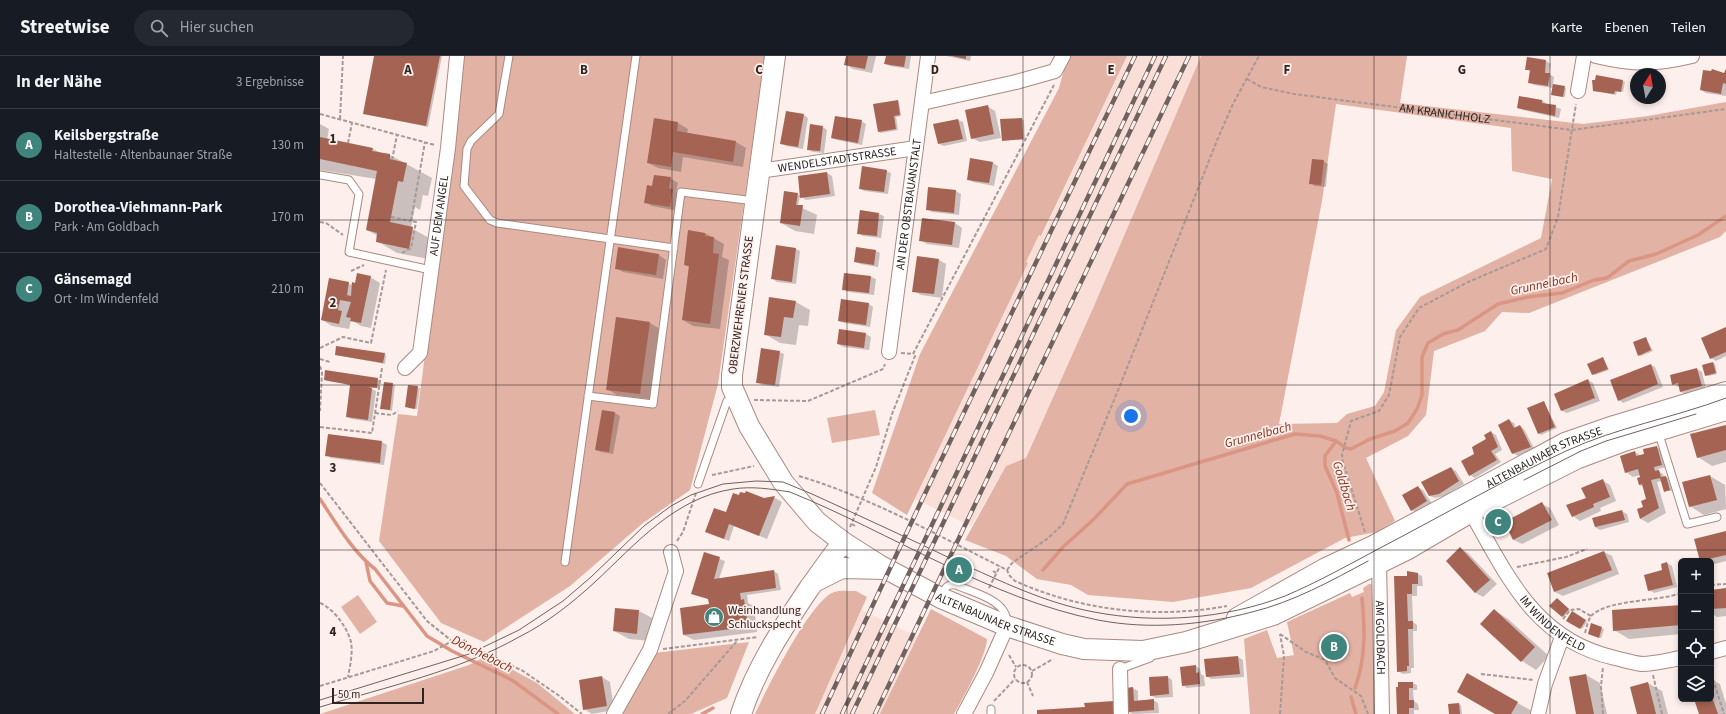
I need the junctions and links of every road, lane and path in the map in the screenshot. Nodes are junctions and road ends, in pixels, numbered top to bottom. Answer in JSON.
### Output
{"nodes":[{"id":1,"x":343,"y":56,"type":"edge"},
{"id":2,"x":457,"y":56,"type":"edge"},
{"id":3,"x":509,"y":56,"type":"edge"},
{"id":4,"x":636,"y":56,"type":"edge"},
{"id":5,"x":774,"y":56,"type":"edge"},
{"id":6,"x":928,"y":56,"type":"edge"},
{"id":7,"x":1063,"y":56,"type":"edge"},
{"id":8,"x":1259,"y":56,"type":"edge"},
{"id":9,"x":1584,"y":56,"type":"edge"},
{"id":10,"x":1596,"y":56,"type":"edge"},
{"id":11,"x":1692,"y":56,"type":"edge"},
{"id":12,"x":1055,"y":72,"type":"junction"},
{"id":13,"x":1247,"y":79,"type":"junction"},
{"id":14,"x":1578,"y":91,"type":"joint"},
{"id":15,"x":922,"y":104,"type":"junction"},
{"id":16,"x":1726,"y":109,"type":"edge"},
{"id":17,"x":320,"y":114,"type":"edge"},
{"id":18,"x":340,"y":119,"type":"junction"},
{"id":19,"x":352,"y":123,"type":"junction"},
{"id":20,"x":1572,"y":130,"type":"junction"},
{"id":21,"x":397,"y":135,"type":"junction"},
{"id":22,"x":425,"y":142,"type":"junction"},
{"id":23,"x":348,"y":143,"type":"dead end"},
{"id":24,"x":448,"y":148,"type":"junction"},
{"id":25,"x":916,"y":148,"type":"junction"},
{"id":26,"x":392,"y":160,"type":"dead end"},
{"id":27,"x":759,"y":172,"type":"junction"},
{"id":28,"x":320,"y":175,"type":"edge"},
{"id":29,"x":755,"y":201,"type":"junction"},
{"id":30,"x":391,"y":217,"type":"dead end"},
{"id":31,"x":412,"y":221,"type":"junction"},
{"id":32,"x":320,"y":222,"type":"edge"},
{"id":33,"x":610,"y":239,"type":"junction"},
{"id":34,"x":350,"y":242,"type":"junction"},
{"id":35,"x":674,"y":248,"type":"junction"},
{"id":36,"x":396,"y":262,"type":"junction"},
{"id":37,"x":386,"y":270,"type":"dead end"},
{"id":38,"x":431,"y":270,"type":"junction"},
{"id":39,"x":320,"y":348,"type":"edge"},
{"id":40,"x":889,"y":352,"type":"junction"},
{"id":41,"x":912,"y":354,"type":"junction"},
{"id":42,"x":320,"y":359,"type":"edge"},
{"id":43,"x":330,"y":362,"type":"dead end"},
{"id":44,"x":320,"y":366,"type":"edge"},
{"id":45,"x":382,"y":368,"type":"dead end"},
{"id":46,"x":405,"y":368,"type":"dead end"},
{"id":47,"x":1726,"y":392,"type":"edge"},
{"id":48,"x":588,"y":396,"type":"junction"},
{"id":49,"x":745,"y":400,"type":"junction"},
{"id":50,"x":1726,"y":410,"type":"edge"},
{"id":51,"x":320,"y":411,"type":"edge"},
{"id":52,"x":398,"y":411,"type":"dead end"},
{"id":53,"x":375,"y":413,"type":"junction"},
{"id":54,"x":320,"y":427,"type":"edge"},
{"id":55,"x":1658,"y":431,"type":"junction"},
{"id":56,"x":770,"y":462,"type":"junction"},
{"id":57,"x":797,"y":475,"type":"dead end"},
{"id":58,"x":700,"y":481,"type":"junction"},
{"id":59,"x":320,"y":483,"type":"edge"},
{"id":60,"x":863,"y":500,"type":"junction"},
{"id":61,"x":859,"y":509,"type":"junction"},
{"id":62,"x":862,"y":511,"type":"dead end"},
{"id":63,"x":1471,"y":512,"type":"junction"},
{"id":64,"x":1717,"y":517,"type":"dead end"},
{"id":65,"x":852,"y":524,"type":"junction"},
{"id":66,"x":855,"y":526,"type":"dead end"},
{"id":67,"x":823,"y":528,"type":"joint"},
{"id":68,"x":845,"y":533,"type":"junction"},
{"id":69,"x":1587,"y":549,"type":"dead end"},
{"id":70,"x":671,"y":552,"type":"joint"},
{"id":71,"x":1376,"y":554,"type":"junction"},
{"id":72,"x":565,"y":562,"type":"dead end"},
{"id":73,"x":1000,"y":566,"type":"junction"},
{"id":74,"x":885,"y":568,"type":"junction"},
{"id":75,"x":1007,"y":570,"type":"junction"},
{"id":76,"x":993,"y":571,"type":"dead end"},
{"id":77,"x":996,"y":573,"type":"junction"},
{"id":78,"x":1506,"y":573,"type":"junction"},
{"id":79,"x":814,"y":582,"type":"junction"},
{"id":80,"x":1726,"y":584,"type":"edge"},
{"id":81,"x":1714,"y":585,"type":"edge"},
{"id":82,"x":1678,"y":594,"type":"edge"},
{"id":83,"x":984,"y":597,"type":"junction"},
{"id":84,"x":941,"y":598,"type":"junction"},
{"id":85,"x":320,"y":602,"type":"edge"},
{"id":86,"x":1233,"y":604,"type":"dead end"},
{"id":87,"x":1591,"y":616,"type":"junction"},
{"id":88,"x":1008,"y":626,"type":"junction"},
{"id":89,"x":1278,"y":628,"type":"dead end"},
{"id":90,"x":1559,"y":633,"type":"junction"},
{"id":91,"x":1280,"y":634,"type":"junction"},
{"id":92,"x":760,"y":637,"type":"dead end"},
{"id":93,"x":738,"y":640,"type":"junction"},
{"id":94,"x":452,"y":641,"type":"junction"},
{"id":95,"x":1580,"y":646,"type":"junction"},
{"id":96,"x":1162,"y":648,"type":"junction"},
{"id":97,"x":1726,"y":648,"type":"edge"},
{"id":98,"x":650,"y":650,"type":"junction"},
{"id":99,"x":1714,"y":651,"type":"edge"},
{"id":100,"x":1604,"y":655,"type":"junction"},
{"id":101,"x":1054,"y":658,"type":"dead end"},
{"id":102,"x":1678,"y":658,"type":"edge"},
{"id":103,"x":1652,"y":662,"type":"junction"},
{"id":104,"x":1120,"y":669,"type":"joint"},
{"id":105,"x":1032,"y":672,"type":"junction"},
{"id":106,"x":1482,"y":674,"type":"dead end"},
{"id":107,"x":348,"y":678,"type":"junction"},
{"id":108,"x":1015,"y":679,"type":"junction"},
{"id":109,"x":1027,"y":682,"type":"junction"},
{"id":110,"x":1545,"y":682,"type":"junction"},
{"id":111,"x":1714,"y":682,"type":"edge"},
{"id":112,"x":320,"y":686,"type":"edge"},
{"id":113,"x":1033,"y":696,"type":"dead end"},
{"id":114,"x":991,"y":710,"type":"edge"},
{"id":115,"x":582,"y":714,"type":"edge"},
{"id":116,"x":614,"y":714,"type":"edge"},
{"id":117,"x":668,"y":714,"type":"edge"},
{"id":118,"x":741,"y":714,"type":"edge"},
{"id":119,"x":964,"y":714,"type":"edge"},
{"id":120,"x":1121,"y":714,"type":"edge"},
{"id":121,"x":1280,"y":714,"type":"edge"},
{"id":122,"x":1368,"y":714,"type":"edge"},
{"id":123,"x":1382,"y":714,"type":"edge"},
{"id":124,"x":1538,"y":714,"type":"edge"},
{"id":125,"x":1603,"y":714,"type":"edge"},
{"id":126,"x":1662,"y":714,"type":"edge"},
{"id":127,"x":1724,"y":714,"type":"edge"}],
"edges":[{"from":1,"to":18,"type":"path"},
{"from":2,"to":24,"type":"street","name":"AUF DEM ANGEL"},
{"from":3,"to":33,"type":"lane"},
{"from":4,"to":33,"type":"lane"},
{"from":5,"to":27,"type":"main road","name":"OBERZWEHRENER STRASSE"},
{"from":6,"to":15,"type":"street","name":"AN DER OBSTBAUANSTALT"},
{"from":7,"to":12,"type":"street"},
{"from":8,"to":13,"type":"path"},
{"from":9,"to":14,"type":"street"},
{"from":10,"to":11,"type":"street"},
{"from":12,"to":15,"type":"street"},
{"from":12,"to":41,"type":"path"},
{"from":13,"to":20,"type":"path","name":"AM KRANICHHOLZ"},
{"from":13,"to":75,"type":"path"},
{"from":14,"to":20,"type":"path"},
{"from":15,"to":25,"type":"street","name":"AN DER OBSTBAUANSTALT"},
{"from":16,"to":20,"type":"path","name":"AM KRANICHHOLZ"},
{"from":17,"to":18,"type":"path"},
{"from":18,"to":19,"type":"path"},
{"from":19,"to":21,"type":"path"},
{"from":19,"to":23,"type":"path"},
{"from":20,"to":71,"type":"path"},
{"from":21,"to":22,"type":"path"},
{"from":21,"to":26,"type":"path"},
{"from":22,"to":24,"type":"path"},
{"from":22,"to":31,"type":"path"},
{"from":24,"to":38,"type":"street","name":"AUF DEM ANGEL"},
{"from":25,"to":27,"type":"street","name":"WENDELSTADTSTRASSE"},
{"from":25,"to":40,"type":"street","name":"AN DER OBSTBAUANSTALT"},
{"from":27,"to":29,"type":"main road","name":"OBERZWEHRENER STRASSE"},
{"from":28,"to":34,"type":"lane"},
{"from":29,"to":35,"type":"lane"},
{"from":29,"to":49,"type":"main road","name":"OBERZWEHRENER STRASSE"},
{"from":30,"to":31,"type":"path"},
{"from":31,"to":36,"type":"path"},
{"from":32,"to":34,"type":"path"},
{"from":33,"to":35,"type":"lane"},
{"from":33,"to":48,"type":"lane"},
{"from":34,"to":36,"type":"lane"},
{"from":35,"to":48,"type":"lane"},
{"from":36,"to":38,"type":"lane"},
{"from":37,"to":39,"type":"path"},
{"from":38,"to":46,"type":"street","name":"AUF DEM ANGEL"},
{"from":40,"to":41,"type":"path"},
{"from":40,"to":49,"type":"path"},
{"from":41,"to":60,"type":"path"},
{"from":42,"to":43,"type":"path"},
{"from":44,"to":51,"type":"path"},
{"from":45,"to":53,"type":"path"},
{"from":47,"to":71,"type":"main road","name":"ALTENBAUNAER STRASSE"},
{"from":48,"to":72,"type":"lane"},
{"from":49,"to":56,"type":"main road","name":"OBERZWEHRENER STRASSE"},
{"from":49,"to":58,"type":"lane"},
{"from":50,"to":55,"type":"main road","name":"ALTENBAUNAER STRASSE"},
{"from":52,"to":53,"type":"path"},
{"from":53,"to":54,"type":"path"},
{"from":55,"to":63,"type":"main road","name":"ALTENBAUNAER STRASSE"},
{"from":55,"to":64,"type":"lane"},
{"from":56,"to":58,"type":"path"},
{"from":56,"to":67,"type":"main road","name":"OBERZWEHRENER STRASSE"},
{"from":57,"to":60,"type":"path"},
{"from":58,"to":70,"type":"path"},
{"from":59,"to":94,"type":"path"},
{"from":60,"to":61,"type":"path"},
{"from":60,"to":73,"type":"path"},
{"from":61,"to":62,"type":"path"},
{"from":61,"to":65,"type":"path"},
{"from":63,"to":71,"type":"main road","name":"ALTENBAUNAER STRASSE"},
{"from":63,"to":78,"type":"street","name":"IM WINDENFELD"},
{"from":65,"to":66,"type":"path"},
{"from":65,"to":68,"type":"path"},
{"from":67,"to":68,"type":"main road","name":"ALTENBAUNAER STRASSE"},
{"from":68,"to":74,"type":"main road","name":"ALTENBAUNAER STRASSE"},
{"from":68,"to":79,"type":"main road"},
{"from":69,"to":78,"type":"path"},
{"from":70,"to":98,"type":"street"},
{"from":71,"to":96,"type":"main road","name":"ALTENBAUNAER STRASSE"},
{"from":71,"to":123,"type":"street","name":"AM GOLDBACH"},
{"from":73,"to":75,"type":"path"},
{"from":73,"to":77,"type":"path"},
{"from":74,"to":79,"type":"main road"},
{"from":74,"to":84,"type":"main road","name":"ALTENBAUNAER STRASSE"},
{"from":75,"to":86,"type":"path"},
{"from":76,"to":77,"type":"path"},
{"from":77,"to":83,"type":"path"},
{"from":78,"to":90,"type":"street","name":"IM WINDENFELD"},
{"from":79,"to":118,"type":"main road"},
{"from":80,"to":81,"type":"path"},
{"from":82,"to":87,"type":"path"},
{"from":83,"to":84,"type":"lane"},
{"from":83,"to":88,"type":"lane"},
{"from":84,"to":88,"type":"main road","name":"ALTENBAUNAER STRASSE"},
{"from":85,"to":107,"type":"path"},
{"from":87,"to":90,"type":"path"},
{"from":87,"to":95,"type":"path"},
{"from":88,"to":96,"type":"main road","name":"ALTENBAUNAER STRASSE"},
{"from":88,"to":119,"type":"street"},
{"from":89,"to":91,"type":"path"},
{"from":90,"to":95,"type":"street","name":"IM WINDENFELD"},
{"from":90,"to":110,"type":"street"},
{"from":91,"to":121,"type":"path"},
{"from":91,"to":122,"type":"path"},
{"from":92,"to":93,"type":"path"},
{"from":93,"to":98,"type":"path"},
{"from":93,"to":117,"type":"path"},
{"from":94,"to":107,"type":"path"},
{"from":94,"to":115,"type":"path"},
{"from":95,"to":100,"type":"street","name":"IM WINDENFELD"},
{"from":96,"to":104,"type":"lane","name":"ALTENBAUNAER STRASSE"},
{"from":97,"to":99,"type":"street"},
{"from":98,"to":116,"type":"street"},
{"from":100,"to":103,"type":"street","name":"IM WINDENFELD"},
{"from":100,"to":125,"type":"path"},
{"from":101,"to":105,"type":"path"},
{"from":102,"to":103,"type":"street","name":"IM WINDENFELD"},
{"from":103,"to":126,"type":"path"},
{"from":104,"to":120,"type":"street","name":"ALTENBAUNAER STRASSE"},
{"from":105,"to":108,"type":"path"},
{"from":105,"to":109,"type":"path"},
{"from":106,"to":110,"type":"path"},
{"from":107,"to":112,"type":"path"},
{"from":108,"to":109,"type":"path"},
{"from":108,"to":114,"type":"path"},
{"from":109,"to":113,"type":"path"},
{"from":110,"to":124,"type":"street"},
{"from":111,"to":127,"type":"path"}]}
